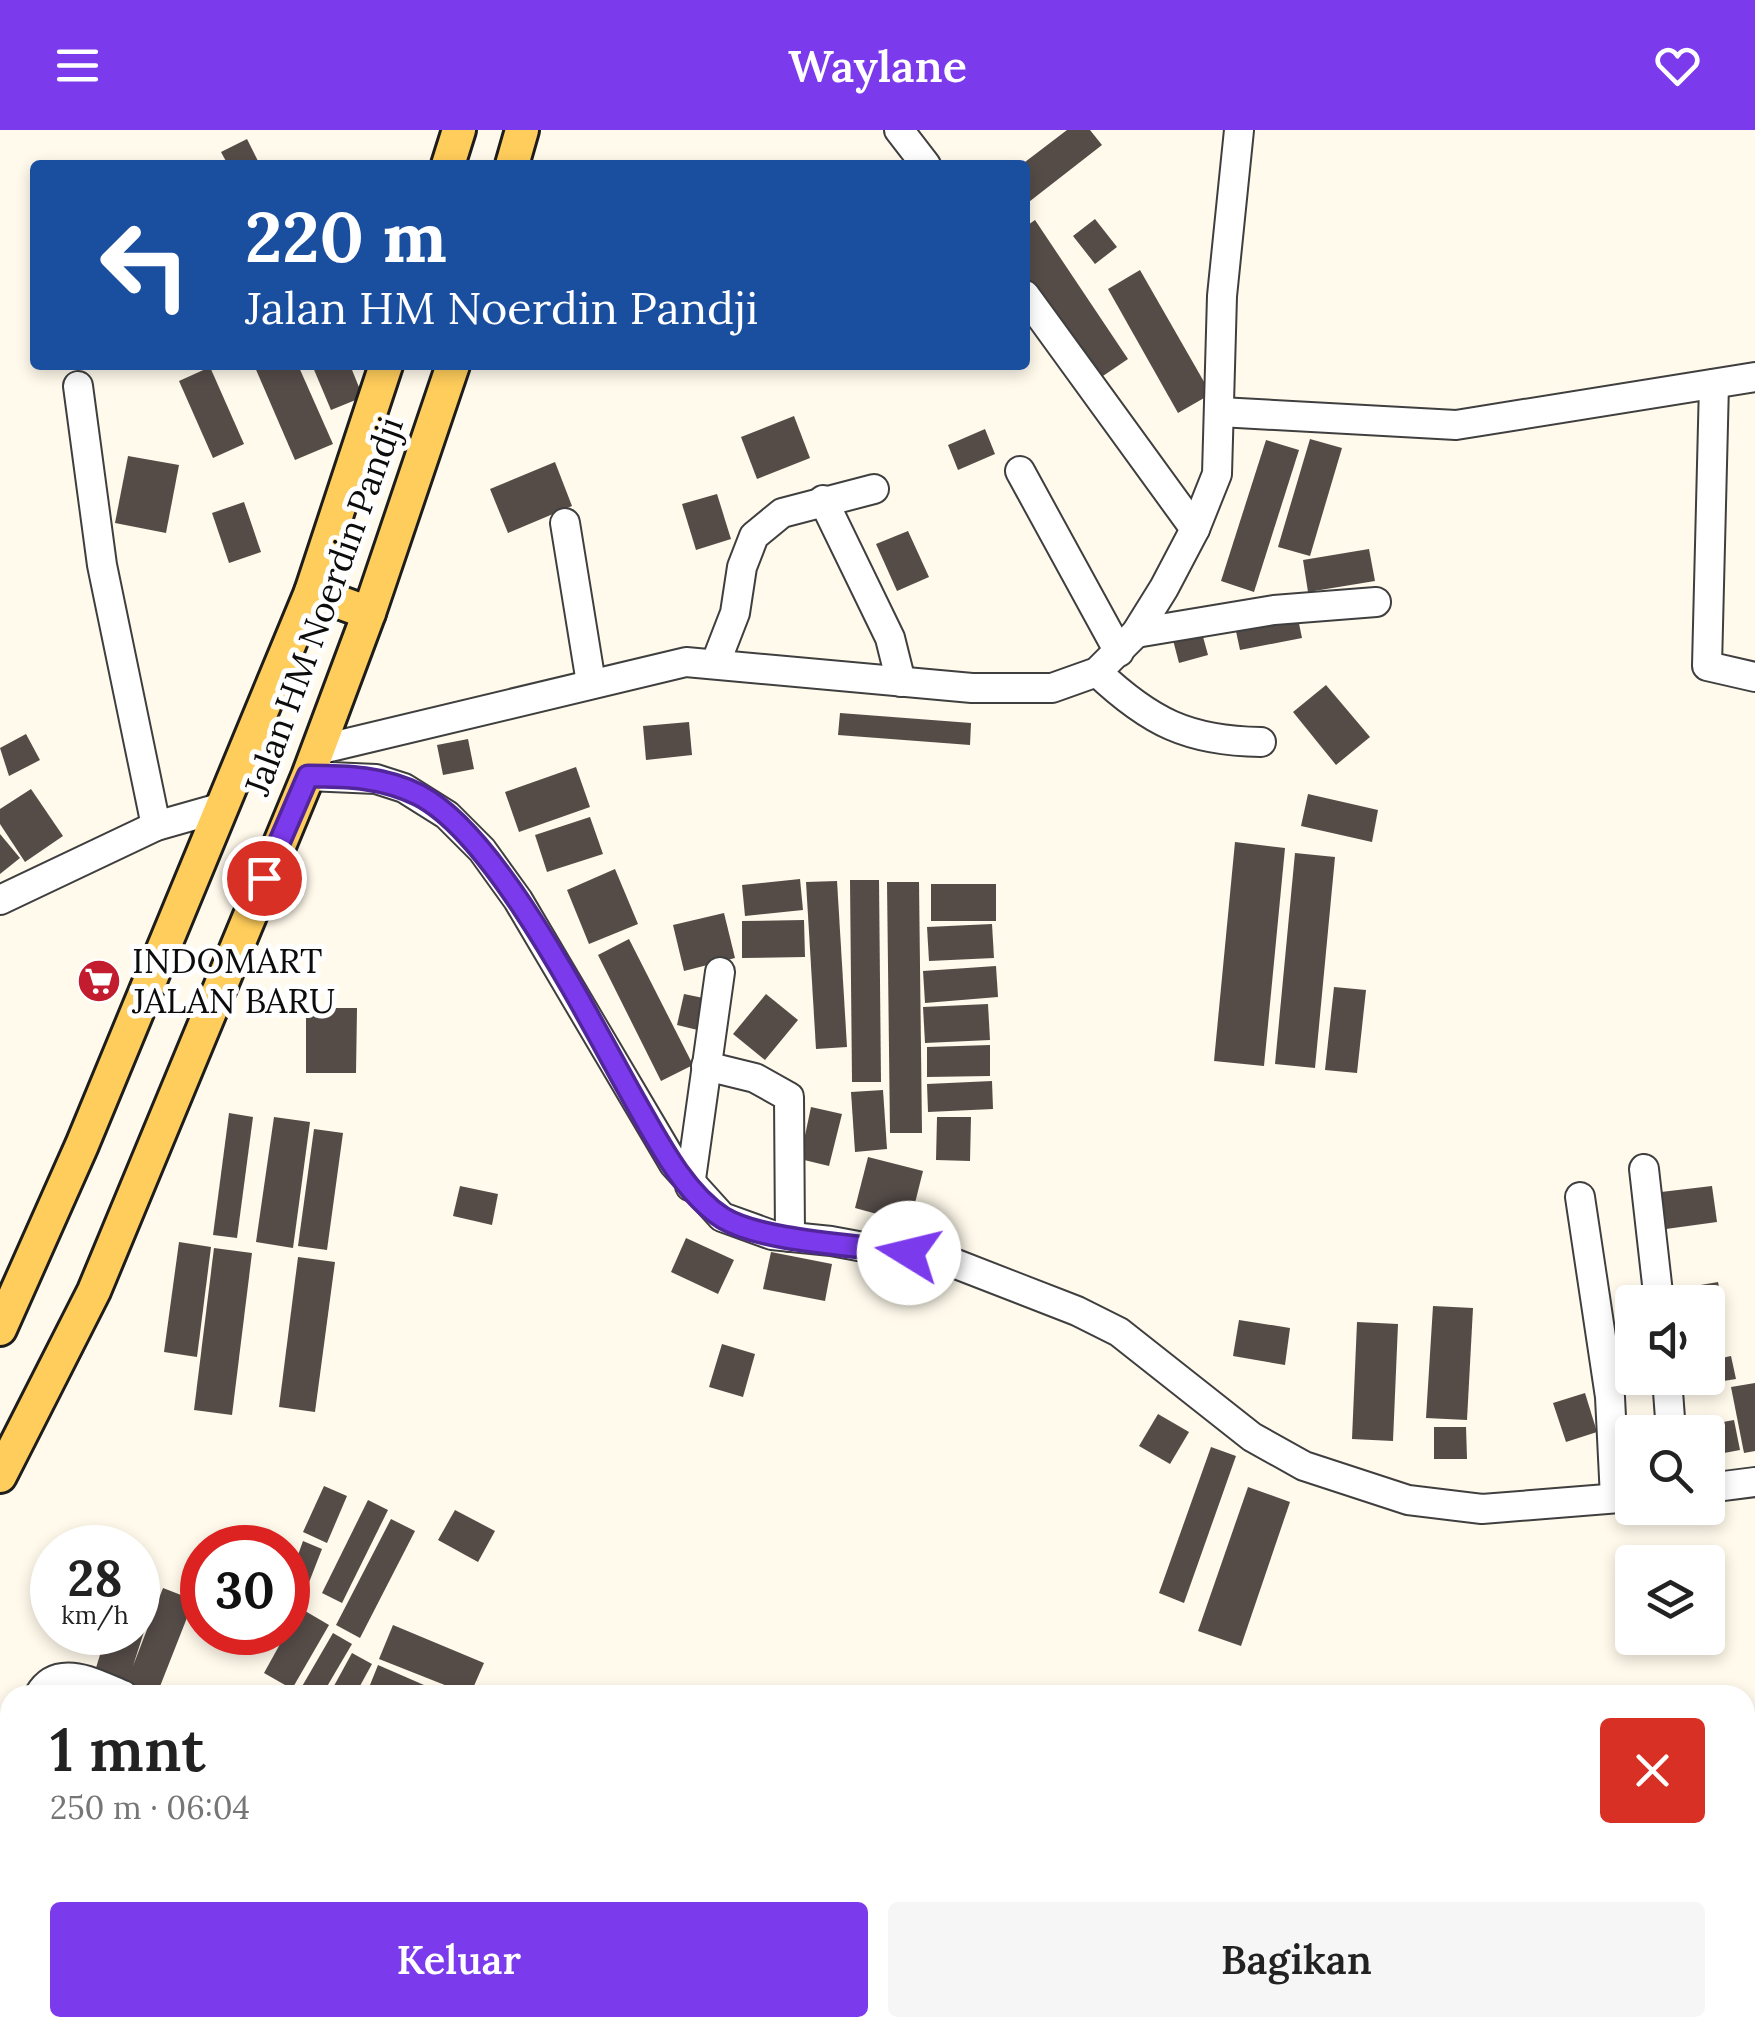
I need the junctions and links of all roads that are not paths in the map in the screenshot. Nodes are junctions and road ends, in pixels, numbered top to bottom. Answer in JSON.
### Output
{"nodes":[{"id":1,"x":459,"y":130,"type":"edge"},
{"id":2,"x":522,"y":130,"type":"edge"},
{"id":3,"x":899,"y":130,"type":"edge"},
{"id":4,"x":1239,"y":130,"type":"edge"},
{"id":5,"x":450,"y":160,"type":"edge"},
{"id":6,"x":513,"y":160,"type":"edge"},
{"id":7,"x":922,"y":160,"type":"edge"},
{"id":8,"x":1030,"y":302,"type":"edge"},
{"id":9,"x":384,"y":370,"type":"edge"},
{"id":10,"x":450,"y":370,"type":"edge"},
{"id":11,"x":1755,"y":377,"type":"edge"},
{"id":12,"x":1714,"y":384,"type":"junction"},
{"id":13,"x":78,"y":386,"type":"dead end"},
{"id":14,"x":1220,"y":412,"type":"junction"},
{"id":15,"x":1020,"y":471,"type":"dead end"},
{"id":16,"x":874,"y":489,"type":"dead end"},
{"id":17,"x":824,"y":500,"type":"junction"},
{"id":18,"x":565,"y":523,"type":"dead end"},
{"id":19,"x":1195,"y":529,"type":"junction"},
{"id":20,"x":311,"y":592,"type":"junction"},
{"id":21,"x":1376,"y":602,"type":"dead end"},
{"id":22,"x":370,"y":613,"type":"junction"},
{"id":23,"x":1128,"y":642,"type":"junction"},
{"id":24,"x":716,"y":662,"type":"junction"},
{"id":25,"x":1097,"y":672,"type":"junction"},
{"id":26,"x":1755,"y":677,"type":"edge"},
{"id":27,"x":901,"y":682,"type":"junction"},
{"id":28,"x":591,"y":684,"type":"junction"},
{"id":29,"x":1261,"y":742,"type":"dead end"},
{"id":30,"x":313,"y":763,"type":"junction"},
{"id":31,"x":224,"y":807,"type":"junction"},
{"id":32,"x":156,"y":826,"type":"junction"},
{"id":33,"x":0,"y":900,"type":"edge"},
{"id":34,"x":720,"y":972,"type":"dead end"},
{"id":35,"x":706,"y":1066,"type":"junction"},
{"id":36,"x":1644,"y":1169,"type":"dead end"},
{"id":37,"x":690,"y":1186,"type":"junction"},
{"id":38,"x":1580,"y":1197,"type":"dead end"},
{"id":39,"x":790,"y":1238,"type":"junction"},
{"id":40,"x":1657,"y":1285,"type":"edge"},
{"id":41,"x":0,"y":1329,"type":"edge"},
{"id":42,"x":1615,"y":1433,"type":"edge"},
{"id":43,"x":0,"y":1476,"type":"edge"},
{"id":44,"x":1755,"y":1482,"type":"edge"},
{"id":45,"x":1725,"y":1486,"type":"edge"},
{"id":46,"x":1615,"y":1499,"type":"edge"},
{"id":47,"x":47,"y":1685,"type":"edge"},
{"id":48,"x":94,"y":1685,"type":"edge"}],
"edges":[{"from":1,"to":5,"type":"main road"},
{"from":2,"to":6,"type":"main road"},
{"from":3,"to":7,"type":"street"},
{"from":4,"to":14,"type":"street"},
{"from":8,"to":19,"type":"street"},
{"from":9,"to":20,"type":"main road","name":"Jalan HM Noerdin Pandji"},
{"from":10,"to":22,"type":"main road","name":"Jalan HM Noerdin Pandji"},
{"from":11,"to":12,"type":"street"},
{"from":12,"to":14,"type":"street"},
{"from":12,"to":26,"type":"street"},
{"from":13,"to":32,"type":"street"},
{"from":14,"to":19,"type":"street"},
{"from":15,"to":23,"type":"street"},
{"from":16,"to":17,"type":"street"},
{"from":17,"to":24,"type":"street"},
{"from":17,"to":27,"type":"street"},
{"from":18,"to":28,"type":"street"},
{"from":19,"to":23,"type":"street"},
{"from":20,"to":22,"type":"main road"},
{"from":20,"to":31,"type":"main road","name":"Jalan HM Noerdin Pandji"},
{"from":21,"to":23,"type":"street"},
{"from":22,"to":30,"type":"main road","name":"Jalan HM Noerdin Pandji"},
{"from":23,"to":25,"type":"street"},
{"from":24,"to":27,"type":"street"},
{"from":24,"to":28,"type":"street"},
{"from":25,"to":27,"type":"street"},
{"from":25,"to":29,"type":"street"},
{"from":28,"to":30,"type":"street"},
{"from":30,"to":37,"type":"street"},
{"from":30,"to":43,"type":"main road","name":"Jalan HM Noerdin Pandji"},
{"from":31,"to":32,"type":"street"},
{"from":31,"to":41,"type":"main road","name":"Jalan HM Noerdin Pandji"},
{"from":32,"to":33,"type":"street"},
{"from":34,"to":35,"type":"street"},
{"from":35,"to":37,"type":"street"},
{"from":35,"to":39,"type":"street"},
{"from":36,"to":40,"type":"street"},
{"from":37,"to":39,"type":"street"},
{"from":38,"to":42,"type":"street"},
{"from":39,"to":46,"type":"street"},
{"from":44,"to":45,"type":"street"},
{"from":47,"to":48,"type":"street"}]}
